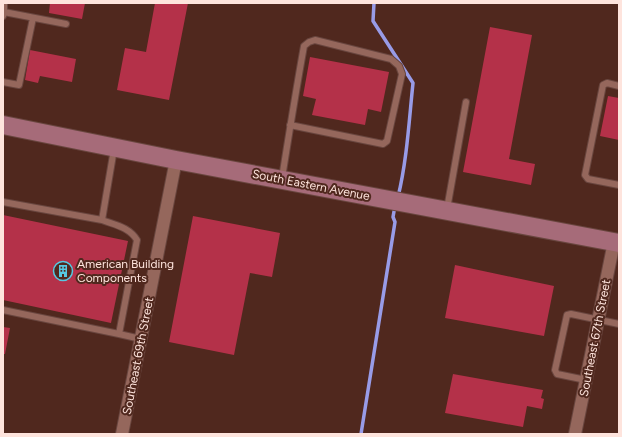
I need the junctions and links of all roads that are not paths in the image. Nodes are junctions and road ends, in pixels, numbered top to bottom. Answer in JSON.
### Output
{"nodes":[{"id":1,"x":4,"y":3,"type":"edge"},
{"id":2,"x":3,"y":14,"type":"edge"},
{"id":3,"x":33,"y":18,"type":"junction"},
{"id":4,"x":66,"y":24,"type":"dead end"},
{"id":5,"x":3,"y":82,"type":"edge"},
{"id":6,"x":619,"y":86,"type":"edge"},
{"id":7,"x":466,"y":102,"type":"dead end"},
{"id":8,"x":3,"y":125,"type":"edge"},
{"id":9,"x":290,"y":125,"type":"junction"},
{"id":10,"x":114,"y":147,"type":"junction"},
{"id":11,"x":176,"y":160,"type":"junction"},
{"id":12,"x":282,"y":180,"type":"junction"},
{"id":13,"x":619,"y":186,"type":"edge"},
{"id":14,"x":3,"y":202,"type":"edge"},
{"id":15,"x":447,"y":211,"type":"junction"},
{"id":16,"x":102,"y":220,"type":"junction"},
{"id":17,"x":616,"y":243,"type":"edge"},
{"id":18,"x":3,"y":310,"type":"edge"},
{"id":19,"x":598,"y":320,"type":"junction"},
{"id":20,"x":619,"y":324,"type":"edge"},
{"id":21,"x":119,"y":334,"type":"junction"},
{"id":22,"x":141,"y":339,"type":"junction"},
{"id":23,"x":586,"y":380,"type":"junction"},
{"id":24,"x":122,"y":434,"type":"edge"},
{"id":25,"x":576,"y":434,"type":"edge"}],
"edges":[{"from":1,"to":2,"type":"lane"},
{"from":2,"to":3,"type":"lane"},
{"from":3,"to":4,"type":"lane"},
{"from":3,"to":5,"type":"lane"},
{"from":6,"to":13,"type":"lane"},
{"from":7,"to":15,"type":"lane"},
{"from":8,"to":10,"type":"main road","name":"South Eastern Avenue"},
{"from":9,"to":9,"type":"lane"},
{"from":9,"to":12,"type":"lane"},
{"from":10,"to":11,"type":"main road","name":"South Eastern Avenue"},
{"from":10,"to":16,"type":"lane"},
{"from":11,"to":12,"type":"main road","name":"South Eastern Avenue"},
{"from":11,"to":22,"type":"street","name":"Southeast 69th Street"},
{"from":12,"to":15,"type":"main road","name":"South Eastern Avenue"},
{"from":14,"to":16,"type":"lane"},
{"from":15,"to":17,"type":"main road","name":"South Eastern Avenue"},
{"from":16,"to":21,"type":"lane"},
{"from":17,"to":19,"type":"street","name":"Southeast 67th Street"},
{"from":18,"to":21,"type":"lane"},
{"from":19,"to":20,"type":"lane"},
{"from":19,"to":23,"type":"street","name":"Southeast 67th Street"},
{"from":19,"to":23,"type":"lane"},
{"from":21,"to":22,"type":"lane"},
{"from":22,"to":24,"type":"street","name":"Southeast 69th Street"},
{"from":23,"to":25,"type":"street","name":"Southeast 67th Street"}]}
